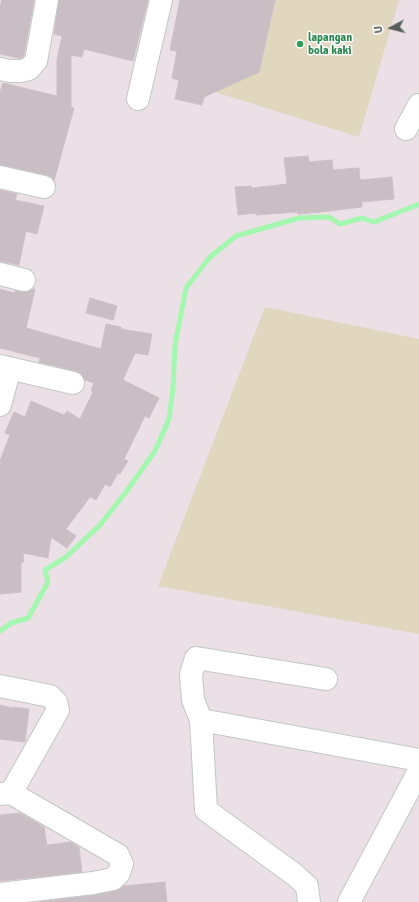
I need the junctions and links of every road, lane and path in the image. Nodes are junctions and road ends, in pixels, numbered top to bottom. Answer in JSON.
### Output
{"nodes":[{"id":1,"x":47,"y":0,"type":"edge"},
{"id":2,"x":161,"y":0,"type":"edge"},
{"id":3,"x":0,"y":69,"type":"edge"},
{"id":4,"x":138,"y":99,"type":"dead end"},
{"id":5,"x":419,"y":105,"type":"edge"},
{"id":6,"x":406,"y":129,"type":"dead end"},
{"id":7,"x":0,"y":177,"type":"edge"},
{"id":8,"x":44,"y":187,"type":"dead end"},
{"id":9,"x":0,"y":274,"type":"edge"},
{"id":10,"x":24,"y":280,"type":"dead end"},
{"id":11,"x":5,"y":367,"type":"edge"},
{"id":12,"x":73,"y":383,"type":"dead end"},
{"id":13,"x":0,"y":405,"type":"edge"},
{"id":14,"x":326,"y":680,"type":"dead end"},
{"id":15,"x":0,"y":686,"type":"edge"},
{"id":16,"x":201,"y":720,"type":"junction"},
{"id":17,"x":419,"y":760,"type":"edge"},
{"id":18,"x":419,"y":772,"type":"edge"},
{"id":19,"x":5,"y":793,"type":"edge"},
{"id":20,"x":0,"y":894,"type":"edge"},
{"id":21,"x":309,"y":902,"type":"edge"},
{"id":22,"x":348,"y":902,"type":"edge"}],
"edges":[{"from":1,"to":3,"type":"street"},
{"from":2,"to":4,"type":"street"},
{"from":5,"to":6,"type":"street"},
{"from":7,"to":8,"type":"street"},
{"from":9,"to":10,"type":"street"},
{"from":11,"to":12,"type":"street"},
{"from":11,"to":13,"type":"street"},
{"from":14,"to":16,"type":"street"},
{"from":15,"to":19,"type":"street"},
{"from":16,"to":17,"type":"street"},
{"from":16,"to":21,"type":"street"},
{"from":18,"to":22,"type":"street"},
{"from":19,"to":20,"type":"street"}]}
